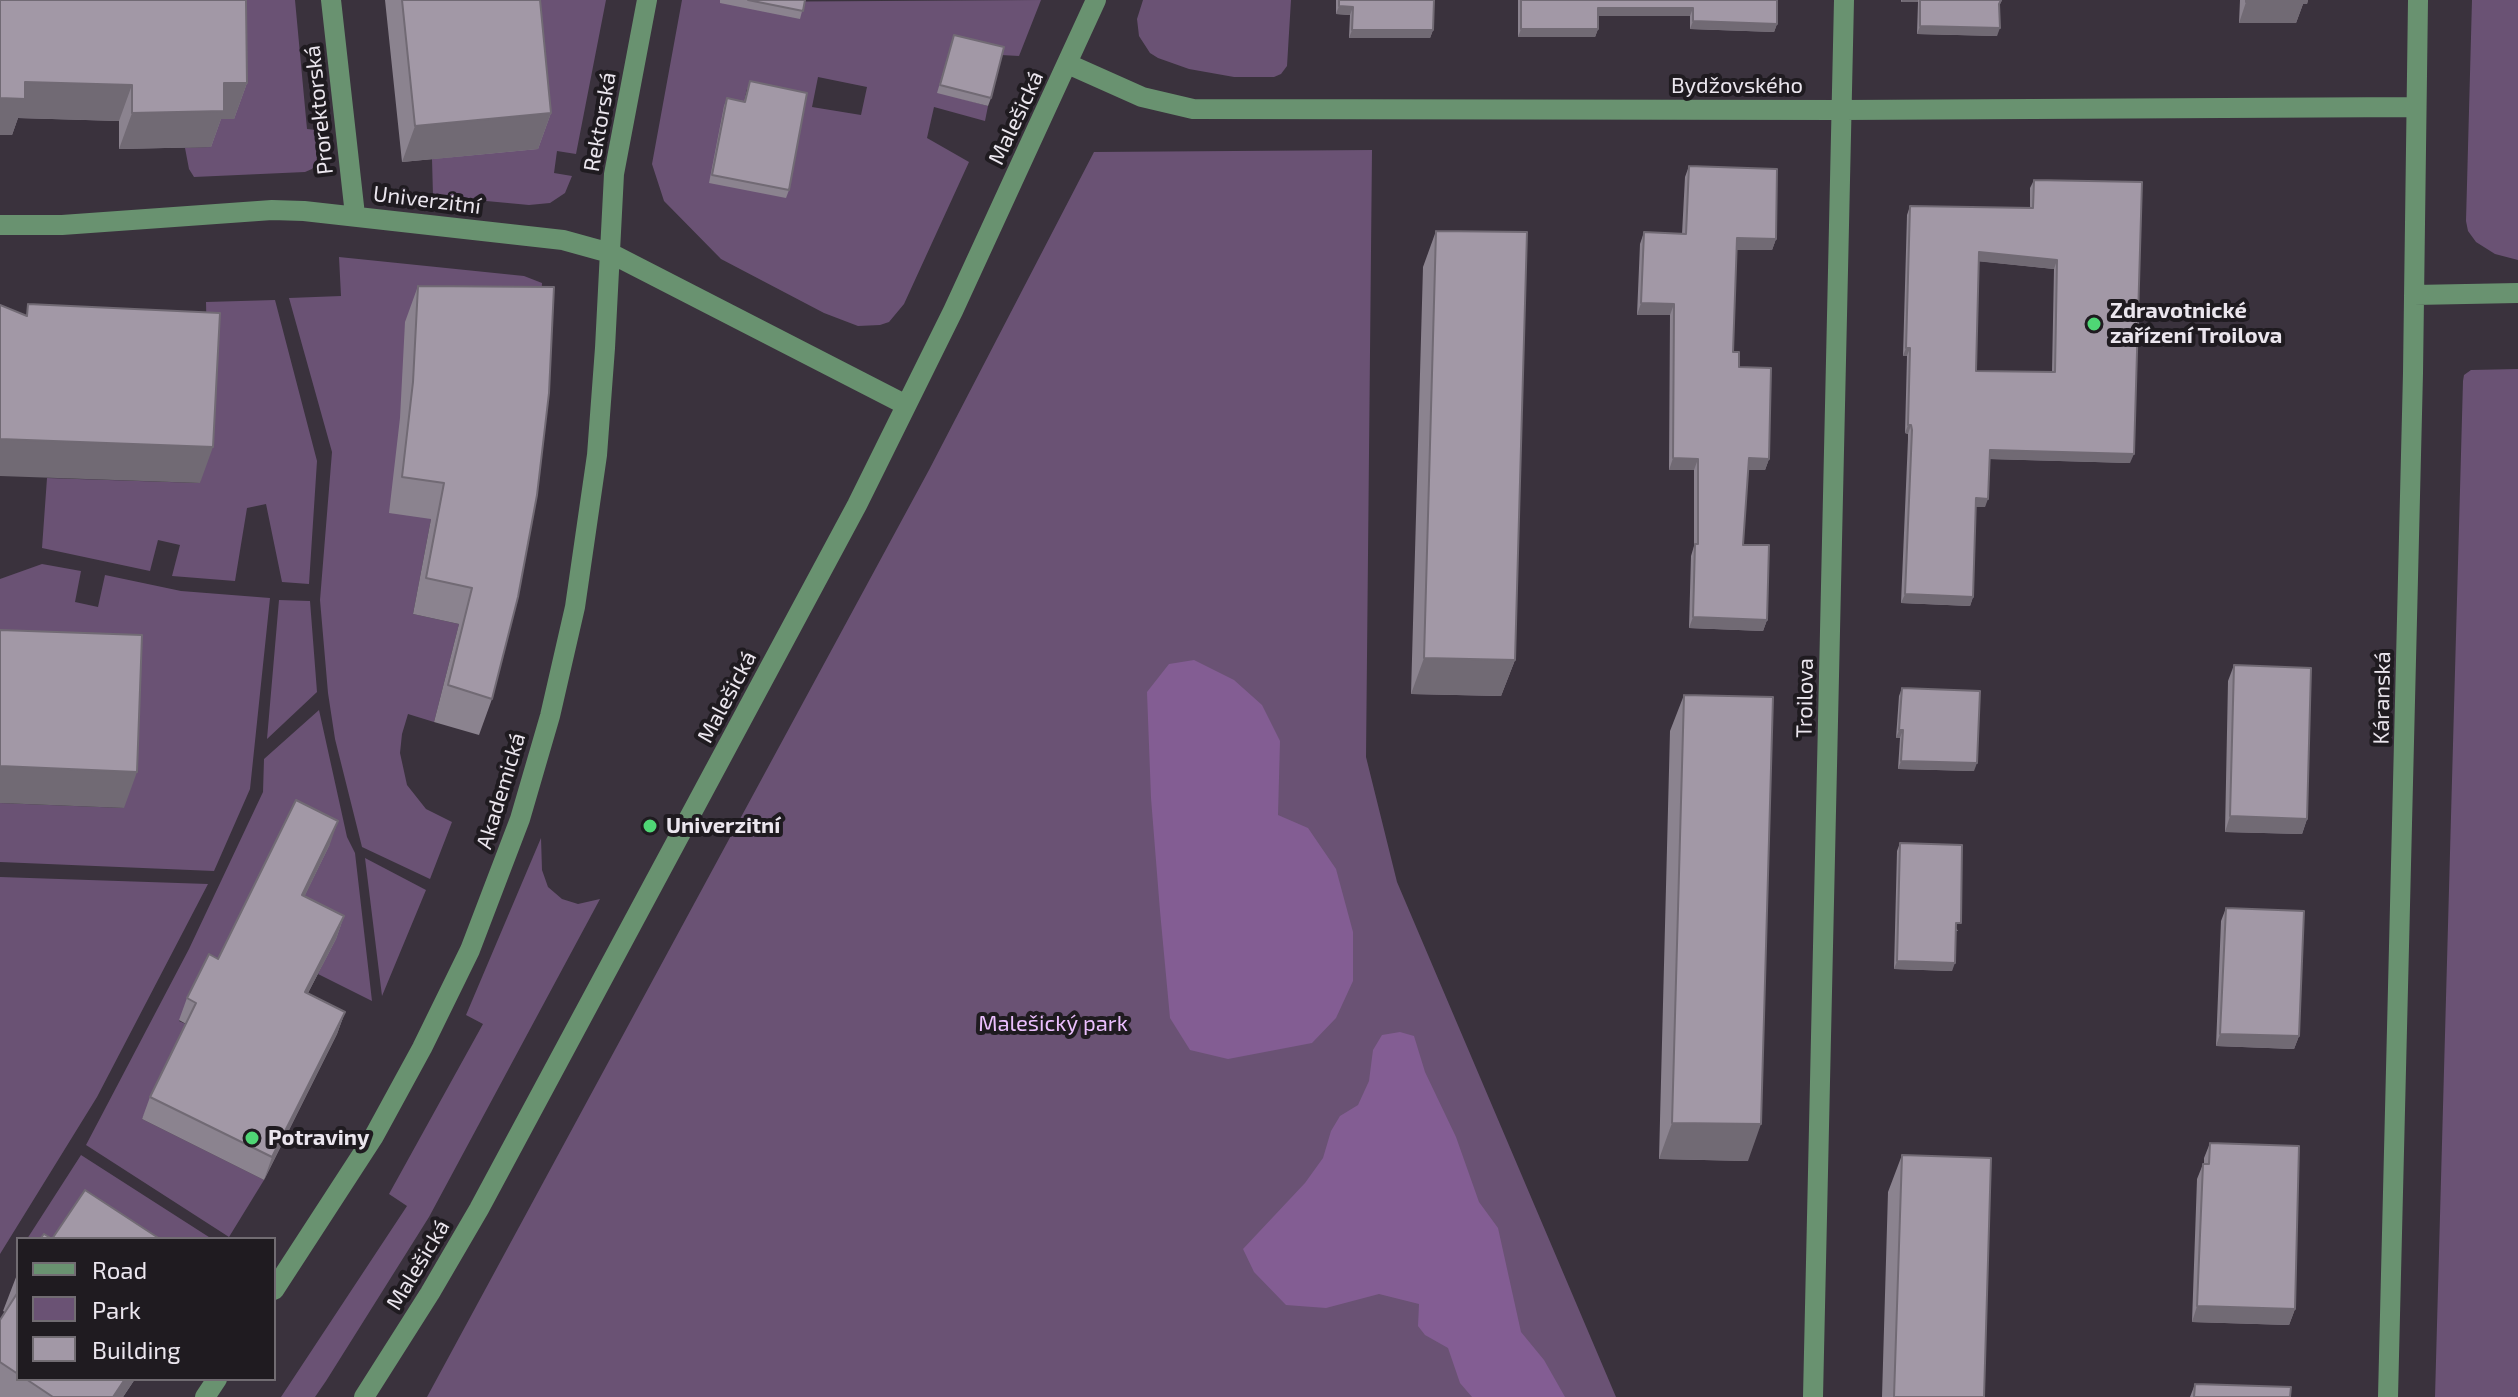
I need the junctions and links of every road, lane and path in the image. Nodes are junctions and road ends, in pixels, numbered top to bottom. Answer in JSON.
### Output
{"nodes":[{"id":1,"x":331,"y":0,"type":"edge"},
{"id":2,"x":647,"y":0,"type":"edge"},
{"id":3,"x":1096,"y":0,"type":"edge"},
{"id":4,"x":1844,"y":0,"type":"edge"},
{"id":5,"x":2418,"y":0,"type":"edge"},
{"id":6,"x":1068,"y":64,"type":"junction"},
{"id":7,"x":2414,"y":107,"type":"junction"},
{"id":8,"x":1842,"y":110,"type":"junction"},
{"id":9,"x":355,"y":215,"type":"junction"},
{"id":10,"x":0,"y":225,"type":"edge"},
{"id":11,"x":610,"y":253,"type":"junction"},
{"id":12,"x":2518,"y":293,"type":"edge"},
{"id":13,"x":2414,"y":295,"type":"junction"},
{"id":14,"x":906,"y":405,"type":"junction"},
{"id":15,"x":276,"y":1287,"type":"edge"},
{"id":16,"x":364,"y":1397,"type":"edge"},
{"id":17,"x":1813,"y":1397,"type":"edge"},
{"id":18,"x":2388,"y":1397,"type":"edge"}],
"edges":[{"from":1,"to":9,"type":"street","name":"Prorektorská"},
{"from":2,"to":11,"type":"street","name":"Rektorská"},
{"from":3,"to":6,"type":"street","name":"Malešická"},
{"from":4,"to":8,"type":"street","name":"Troilova"},
{"from":5,"to":7,"type":"street","name":"Káranská"},
{"from":6,"to":8,"type":"street","name":"Bydžovského"},
{"from":6,"to":14,"type":"street","name":"Malešická"},
{"from":7,"to":8,"type":"street","name":"Bydžovského"},
{"from":7,"to":13,"type":"street","name":"Káranská"},
{"from":8,"to":17,"type":"street","name":"Troilova"},
{"from":9,"to":10,"type":"street","name":"Univerzitní"},
{"from":9,"to":11,"type":"street","name":"Univerzitní"},
{"from":11,"to":14,"type":"street","name":"Univerzitní"},
{"from":11,"to":15,"type":"street","name":"Akademická"},
{"from":12,"to":13,"type":"street"},
{"from":13,"to":18,"type":"street","name":"Káranská"},
{"from":14,"to":16,"type":"street","name":"Malešická"}]}
